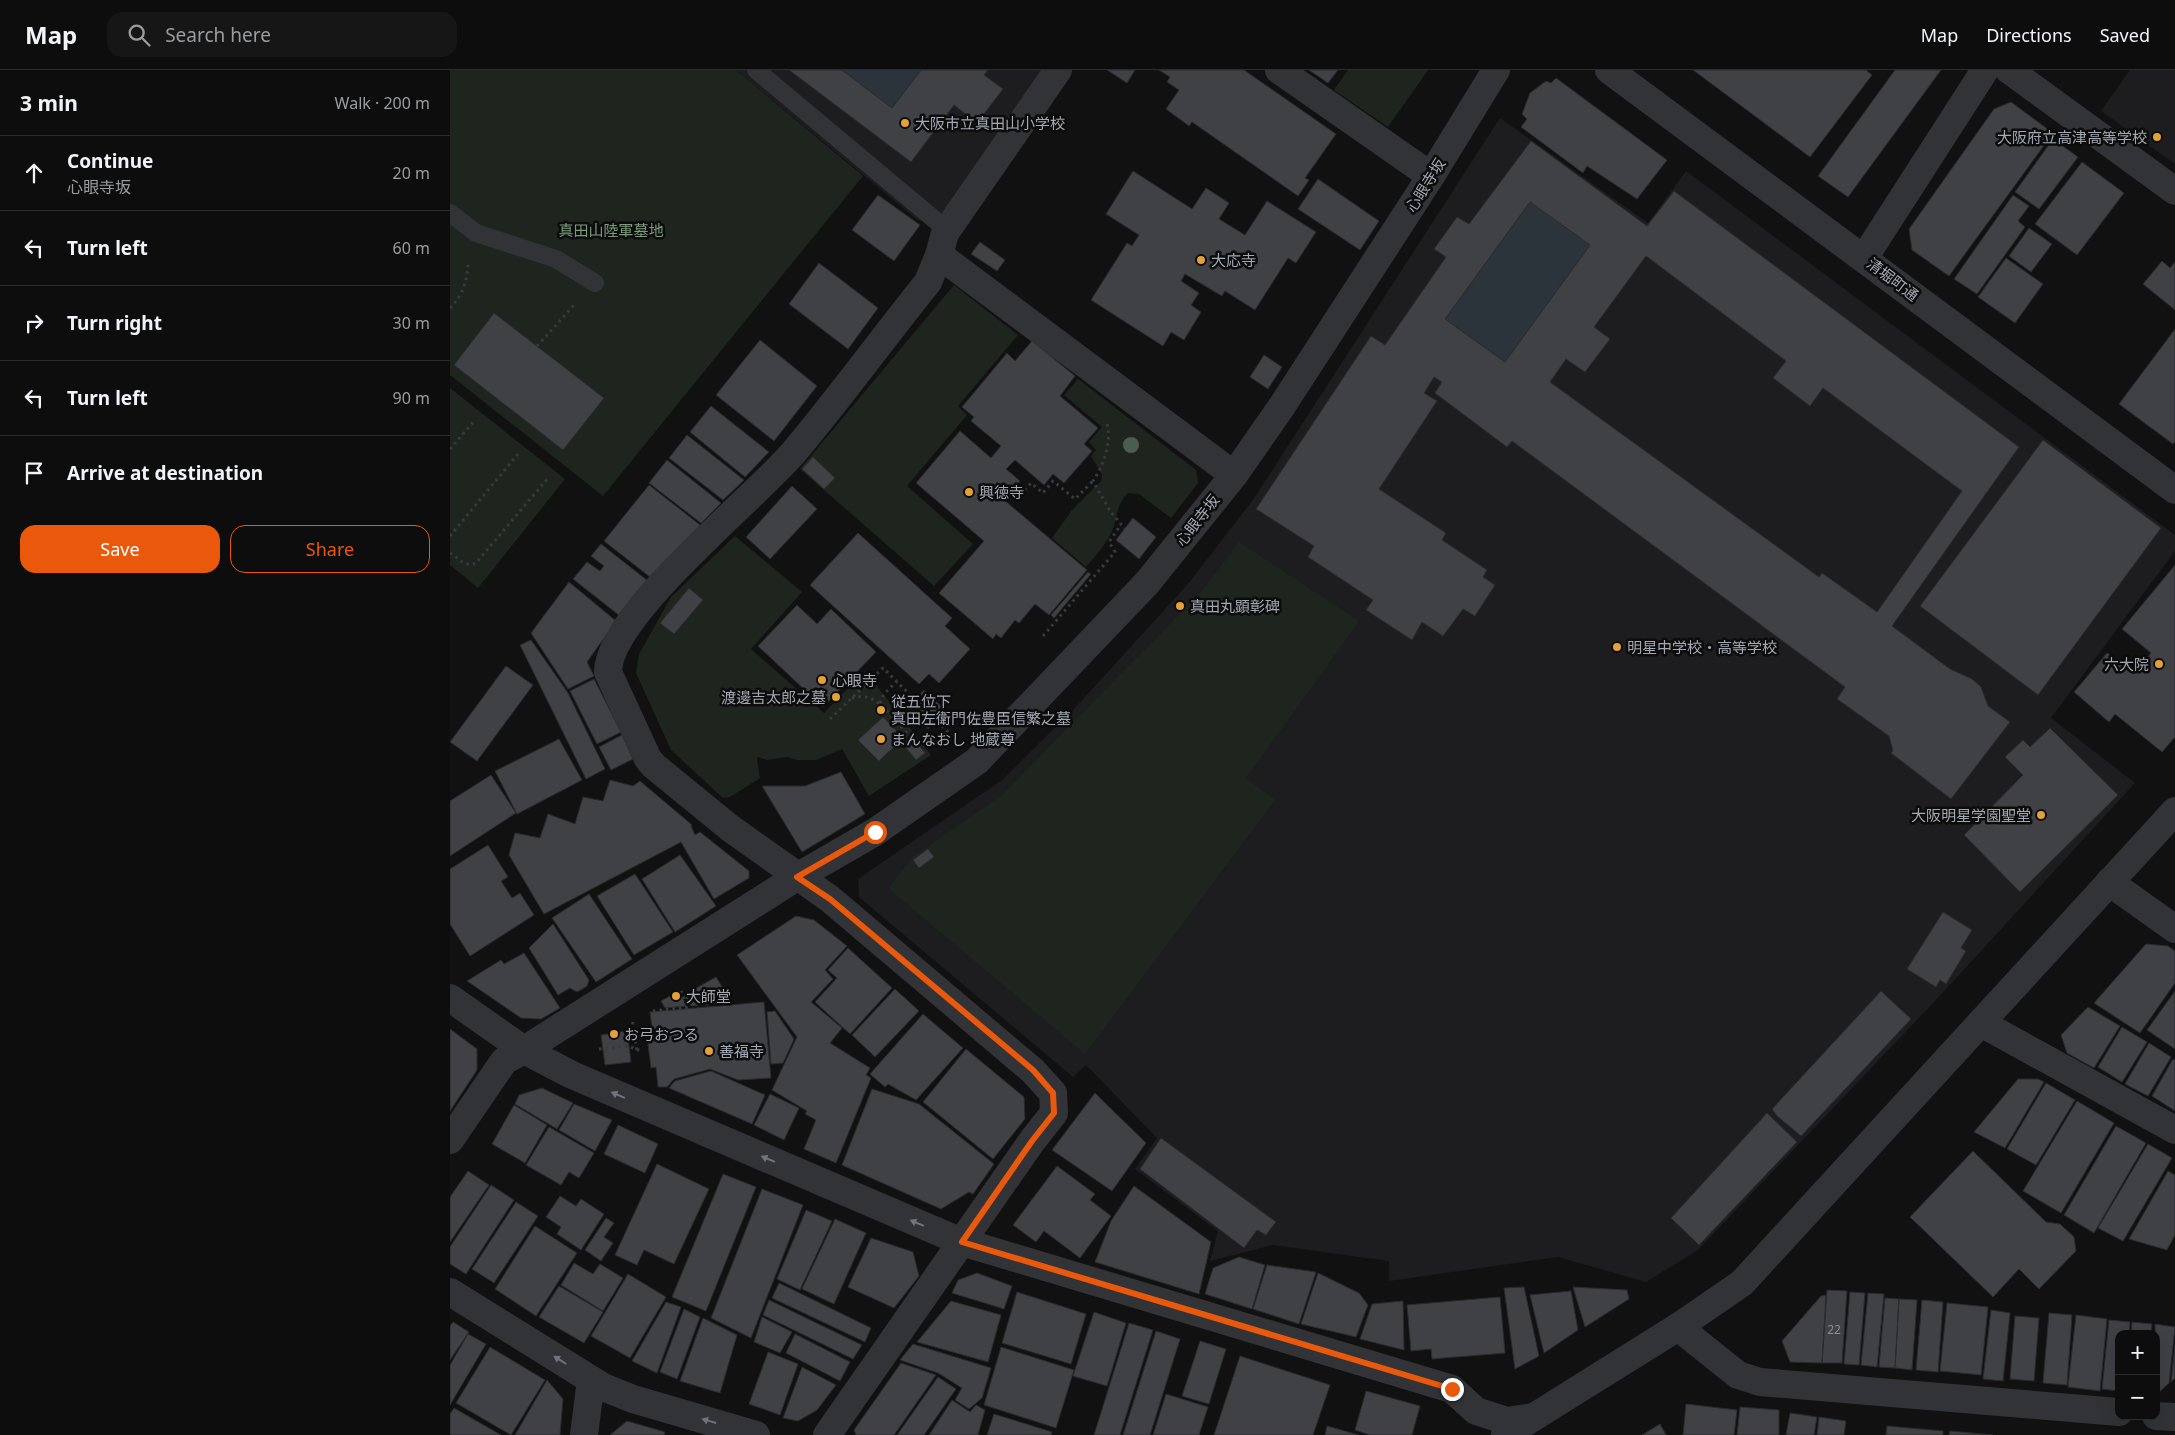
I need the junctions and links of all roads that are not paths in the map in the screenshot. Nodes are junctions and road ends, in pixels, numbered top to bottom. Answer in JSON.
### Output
{"nodes":[{"id":1,"x":756,"y":70,"type":"edge"},
{"id":2,"x":1058,"y":70,"type":"edge"},
{"id":3,"x":1278,"y":70,"type":"edge"},
{"id":4,"x":1496,"y":70,"type":"edge"},
{"id":5,"x":1609,"y":70,"type":"edge"},
{"id":6,"x":1985,"y":70,"type":"edge"},
{"id":7,"x":2009,"y":70,"type":"edge"},
{"id":8,"x":1431,"y":176,"type":"junction"},
{"id":9,"x":2175,"y":191,"type":"edge"},
{"id":10,"x":450,"y":213,"type":"edge"},
{"id":11,"x":943,"y":243,"type":"junction"},
{"id":12,"x":1864,"y":258,"type":"junction"},
{"id":13,"x":595,"y":283,"type":"road end"},
{"id":14,"x":1234,"y":474,"type":"junction"},
{"id":15,"x":2175,"y":490,"type":"edge"},
{"id":16,"x":2175,"y":811,"type":"edge"},
{"id":17,"x":797,"y":877,"type":"junction"},
{"id":18,"x":2109,"y":882,"type":"junction"},
{"id":19,"x":2175,"y":929,"type":"edge"},
{"id":20,"x":450,"y":998,"type":"edge"},
{"id":21,"x":1981,"y":1023,"type":"junction"},
{"id":22,"x":524,"y":1050,"type":"junction"},
{"id":23,"x":2175,"y":1130,"type":"edge"},
{"id":24,"x":450,"y":1140,"type":"edge"},
{"id":25,"x":962,"y":1242,"type":"junction"},
{"id":26,"x":450,"y":1292,"type":"edge"},
{"id":27,"x":1678,"y":1327,"type":"junction"},
{"id":28,"x":591,"y":1380,"type":"junction"},
{"id":29,"x":2115,"y":1412,"type":"edge"},
{"id":30,"x":2160,"y":1416,"type":"edge"},
{"id":31,"x":2175,"y":1417,"type":"edge"},
{"id":32,"x":1533,"y":1418,"type":"junction"},
{"id":33,"x":584,"y":1435,"type":"edge"},
{"id":34,"x":756,"y":1435,"type":"edge"},
{"id":35,"x":827,"y":1435,"type":"edge"},
{"id":36,"x":1505,"y":1435,"type":"edge"}],
"edges":[{"from":1,"to":11,"type":"lane"},
{"from":2,"to":11,"type":"street"},
{"from":3,"to":8,"type":"street"},
{"from":4,"to":8,"type":"street","name":"心眼寺坂"},
{"from":5,"to":12,"type":"street","name":"清堀町通"},
{"from":6,"to":12,"type":"street"},
{"from":7,"to":9,"type":"street"},
{"from":8,"to":14,"type":"street","name":"心眼寺坂"},
{"from":10,"to":13,"type":"lane"},
{"from":11,"to":14,"type":"street"},
{"from":11,"to":17,"type":"street"},
{"from":12,"to":15,"type":"street","name":"清堀町通"},
{"from":14,"to":17,"type":"street","name":"心眼寺坂"},
{"from":16,"to":18,"type":"street"},
{"from":17,"to":22,"type":"street","name":"心眼寺坂"},
{"from":17,"to":25,"type":"street"},
{"from":18,"to":19,"type":"street"},
{"from":18,"to":21,"type":"street"},
{"from":20,"to":22,"type":"street"},
{"from":21,"to":23,"type":"street"},
{"from":21,"to":27,"type":"street"},
{"from":22,"to":24,"type":"street","name":"心眼寺坂"},
{"from":25,"to":22,"type":"street","one_way":true},
{"from":25,"to":32,"type":"street"},
{"from":25,"to":35,"type":"street"},
{"from":28,"to":26,"type":"street","one_way":true},
{"from":27,"to":29,"type":"street"},
{"from":27,"to":32,"type":"street"},
{"from":28,"to":33,"type":"street"},
{"from":34,"to":28,"type":"street","one_way":true},
{"from":30,"to":31,"type":"street"},
{"from":32,"to":36,"type":"street"}]}
